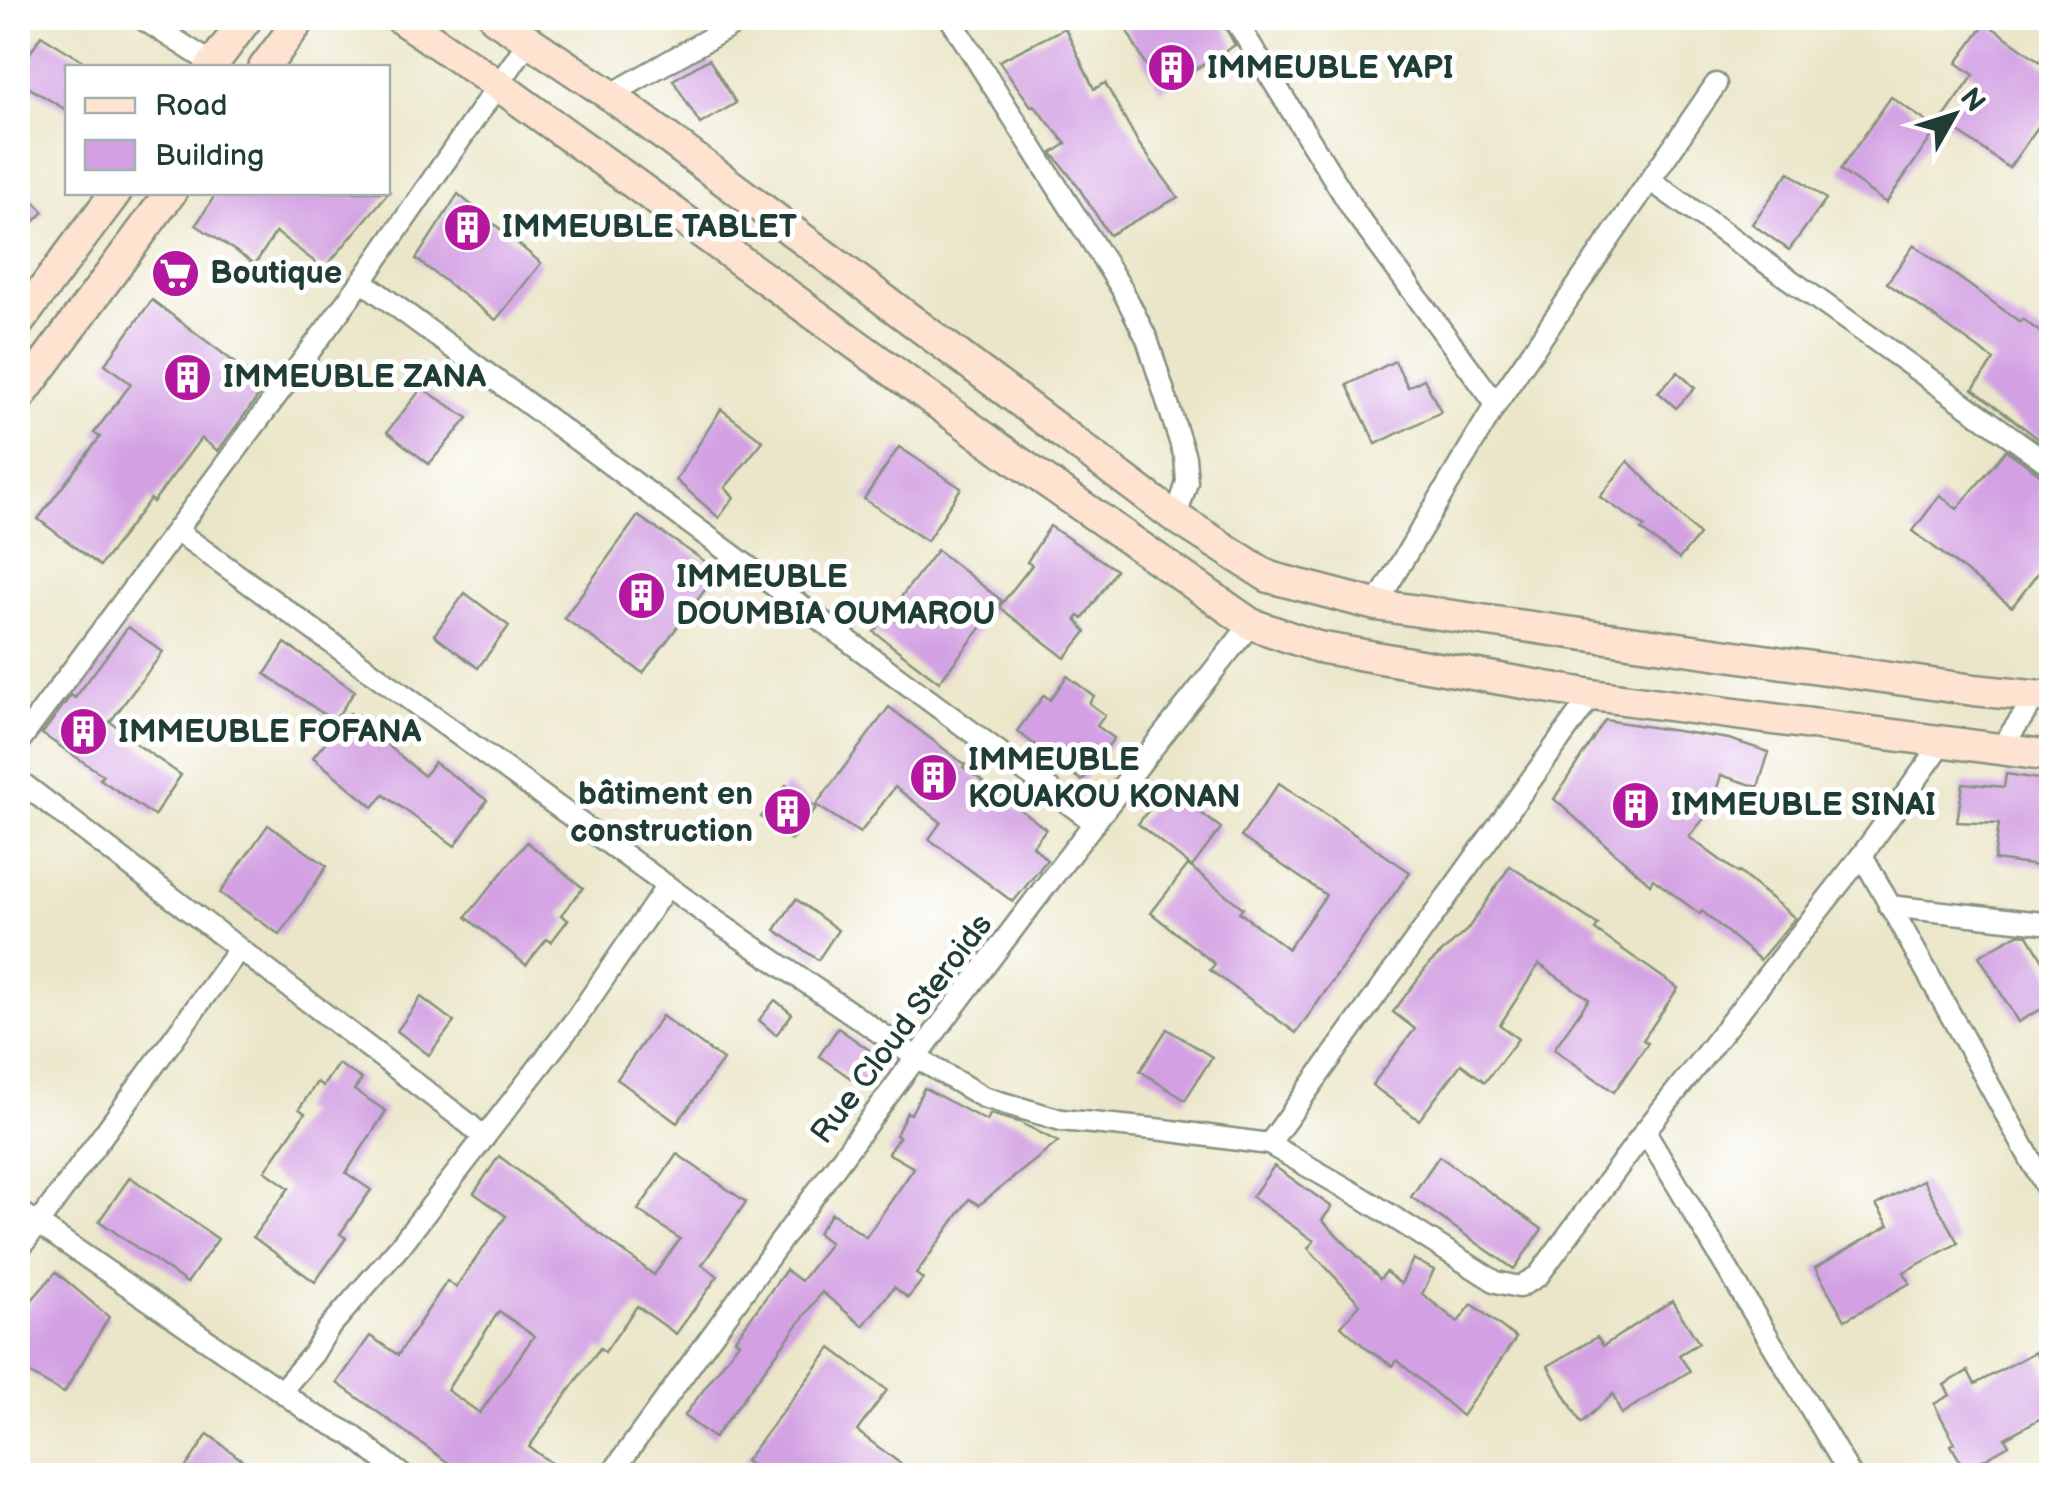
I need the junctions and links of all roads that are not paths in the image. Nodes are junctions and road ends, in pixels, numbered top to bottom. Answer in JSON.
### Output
{"nodes":[{"id":1,"x":141,"y":18,"type":"edge"},
{"id":2,"x":246,"y":18,"type":"edge"},
{"id":3,"x":301,"y":18,"type":"edge"},
{"id":4,"x":400,"y":18,"type":"edge"},
{"id":5,"x":495,"y":18,"type":"edge"},
{"id":6,"x":745,"y":18,"type":"edge"},
{"id":7,"x":950,"y":18,"type":"edge"},
{"id":8,"x":1234,"y":18,"type":"edge"},
{"id":9,"x":528,"y":42,"type":"junction"},
{"id":10,"x":210,"y":65,"type":"edge"},
{"id":11,"x":212,"y":65,"type":"edge"},
{"id":12,"x":266,"y":65,"type":"edge"},
{"id":13,"x":498,"y":84,"type":"junction"},
{"id":14,"x":1716,"y":84,"type":"dead end"},
{"id":15,"x":610,"y":96,"type":"junction"},
{"id":16,"x":1650,"y":180,"type":"junction"},
{"id":17,"x":114,"y":195,"type":"edge"},
{"id":18,"x":169,"y":195,"type":"edge"},
{"id":19,"x":362,"y":280,"type":"junction"},
{"id":20,"x":18,"y":323,"type":"edge"},
{"id":21,"x":18,"y":399,"type":"edge"},
{"id":22,"x":1496,"y":404,"type":"junction"},
{"id":23,"x":2052,"y":466,"type":"edge"},
{"id":24,"x":1172,"y":515,"type":"junction"},
{"id":25,"x":178,"y":531,"type":"junction"},
{"id":26,"x":1376,"y":606,"type":"junction"},
{"id":27,"x":1251,"y":624,"type":"junction"},
{"id":28,"x":2047,"y":692,"type":"edge"},
{"id":29,"x":1592,"y":695,"type":"junction"},
{"id":30,"x":1944,"y":741,"type":"junction"},
{"id":31,"x":18,"y":743,"type":"edge"},
{"id":32,"x":2000,"y":749,"type":"junction"},
{"id":33,"x":2052,"y":756,"type":"edge"},
{"id":34,"x":18,"y":780,"type":"edge"},
{"id":35,"x":1095,"y":823,"type":"junction"},
{"id":36,"x":1862,"y":855,"type":"junction"},
{"id":37,"x":667,"y":886,"type":"junction"},
{"id":38,"x":1889,"y":906,"type":"junction"},
{"id":39,"x":2052,"y":924,"type":"edge"},
{"id":40,"x":239,"y":949,"type":"junction"},
{"id":41,"x":918,"y":1058,"type":"junction"},
{"id":42,"x":1644,"y":1131,"type":"junction"},
{"id":43,"x":484,"y":1138,"type":"junction"},
{"id":44,"x":1268,"y":1144,"type":"junction"},
{"id":45,"x":2052,"y":1198,"type":"edge"},
{"id":46,"x":18,"y":1210,"type":"edge"},
{"id":47,"x":37,"y":1224,"type":"junction"},
{"id":48,"x":18,"y":1252,"type":"edge"},
{"id":49,"x":281,"y":1390,"type":"junction"},
{"id":50,"x":403,"y":1476,"type":"edge"},
{"id":51,"x":610,"y":1476,"type":"edge"},
{"id":52,"x":1851,"y":1476,"type":"edge"}],
"edges":[{"from":1,"to":10,"type":"street"},
{"from":2,"to":11,"type":"main road"},
{"from":3,"to":12,"type":"main road"},
{"from":4,"to":13,"type":"main road"},
{"from":5,"to":9,"type":"main road"},
{"from":6,"to":15,"type":"street"},
{"from":7,"to":24,"type":"street"},
{"from":8,"to":22,"type":"street"},
{"from":9,"to":13,"type":"street"},
{"from":9,"to":15,"type":"main road"},
{"from":13,"to":19,"type":"street"},
{"from":13,"to":27,"type":"main road"},
{"from":14,"to":16,"type":"street"},
{"from":15,"to":24,"type":"main road"},
{"from":16,"to":22,"type":"street"},
{"from":16,"to":23,"type":"street"},
{"from":17,"to":20,"type":"main road"},
{"from":18,"to":21,"type":"main road"},
{"from":19,"to":25,"type":"street"},
{"from":19,"to":35,"type":"street"},
{"from":22,"to":26,"type":"street"},
{"from":24,"to":26,"type":"main road"},
{"from":25,"to":31,"type":"street"},
{"from":25,"to":37,"type":"street"},
{"from":26,"to":28,"type":"main road"},
{"from":27,"to":29,"type":"main road"},
{"from":27,"to":35,"type":"street","name":"Rue Cloud Steroids"},
{"from":28,"to":32,"type":"street"},
{"from":29,"to":30,"type":"main road"},
{"from":29,"to":44,"type":"street"},
{"from":30,"to":32,"type":"main road"},
{"from":30,"to":36,"type":"street"},
{"from":32,"to":33,"type":"main road"},
{"from":34,"to":40,"type":"street"},
{"from":35,"to":41,"type":"street","name":"Rue Cloud Steroids"},
{"from":36,"to":38,"type":"street"},
{"from":36,"to":42,"type":"street"},
{"from":37,"to":41,"type":"street"},
{"from":37,"to":43,"type":"street"},
{"from":38,"to":39,"type":"street"},
{"from":38,"to":45,"type":"street"},
{"from":40,"to":43,"type":"street"},
{"from":40,"to":47,"type":"street"},
{"from":41,"to":44,"type":"street"},
{"from":41,"to":51,"type":"street","name":"Rue Cloud Steroids"},
{"from":42,"to":44,"type":"street"},
{"from":42,"to":52,"type":"street"},
{"from":43,"to":49,"type":"street"},
{"from":46,"to":47,"type":"street"},
{"from":47,"to":48,"type":"street"},
{"from":47,"to":49,"type":"street"},
{"from":49,"to":50,"type":"street"}]}
